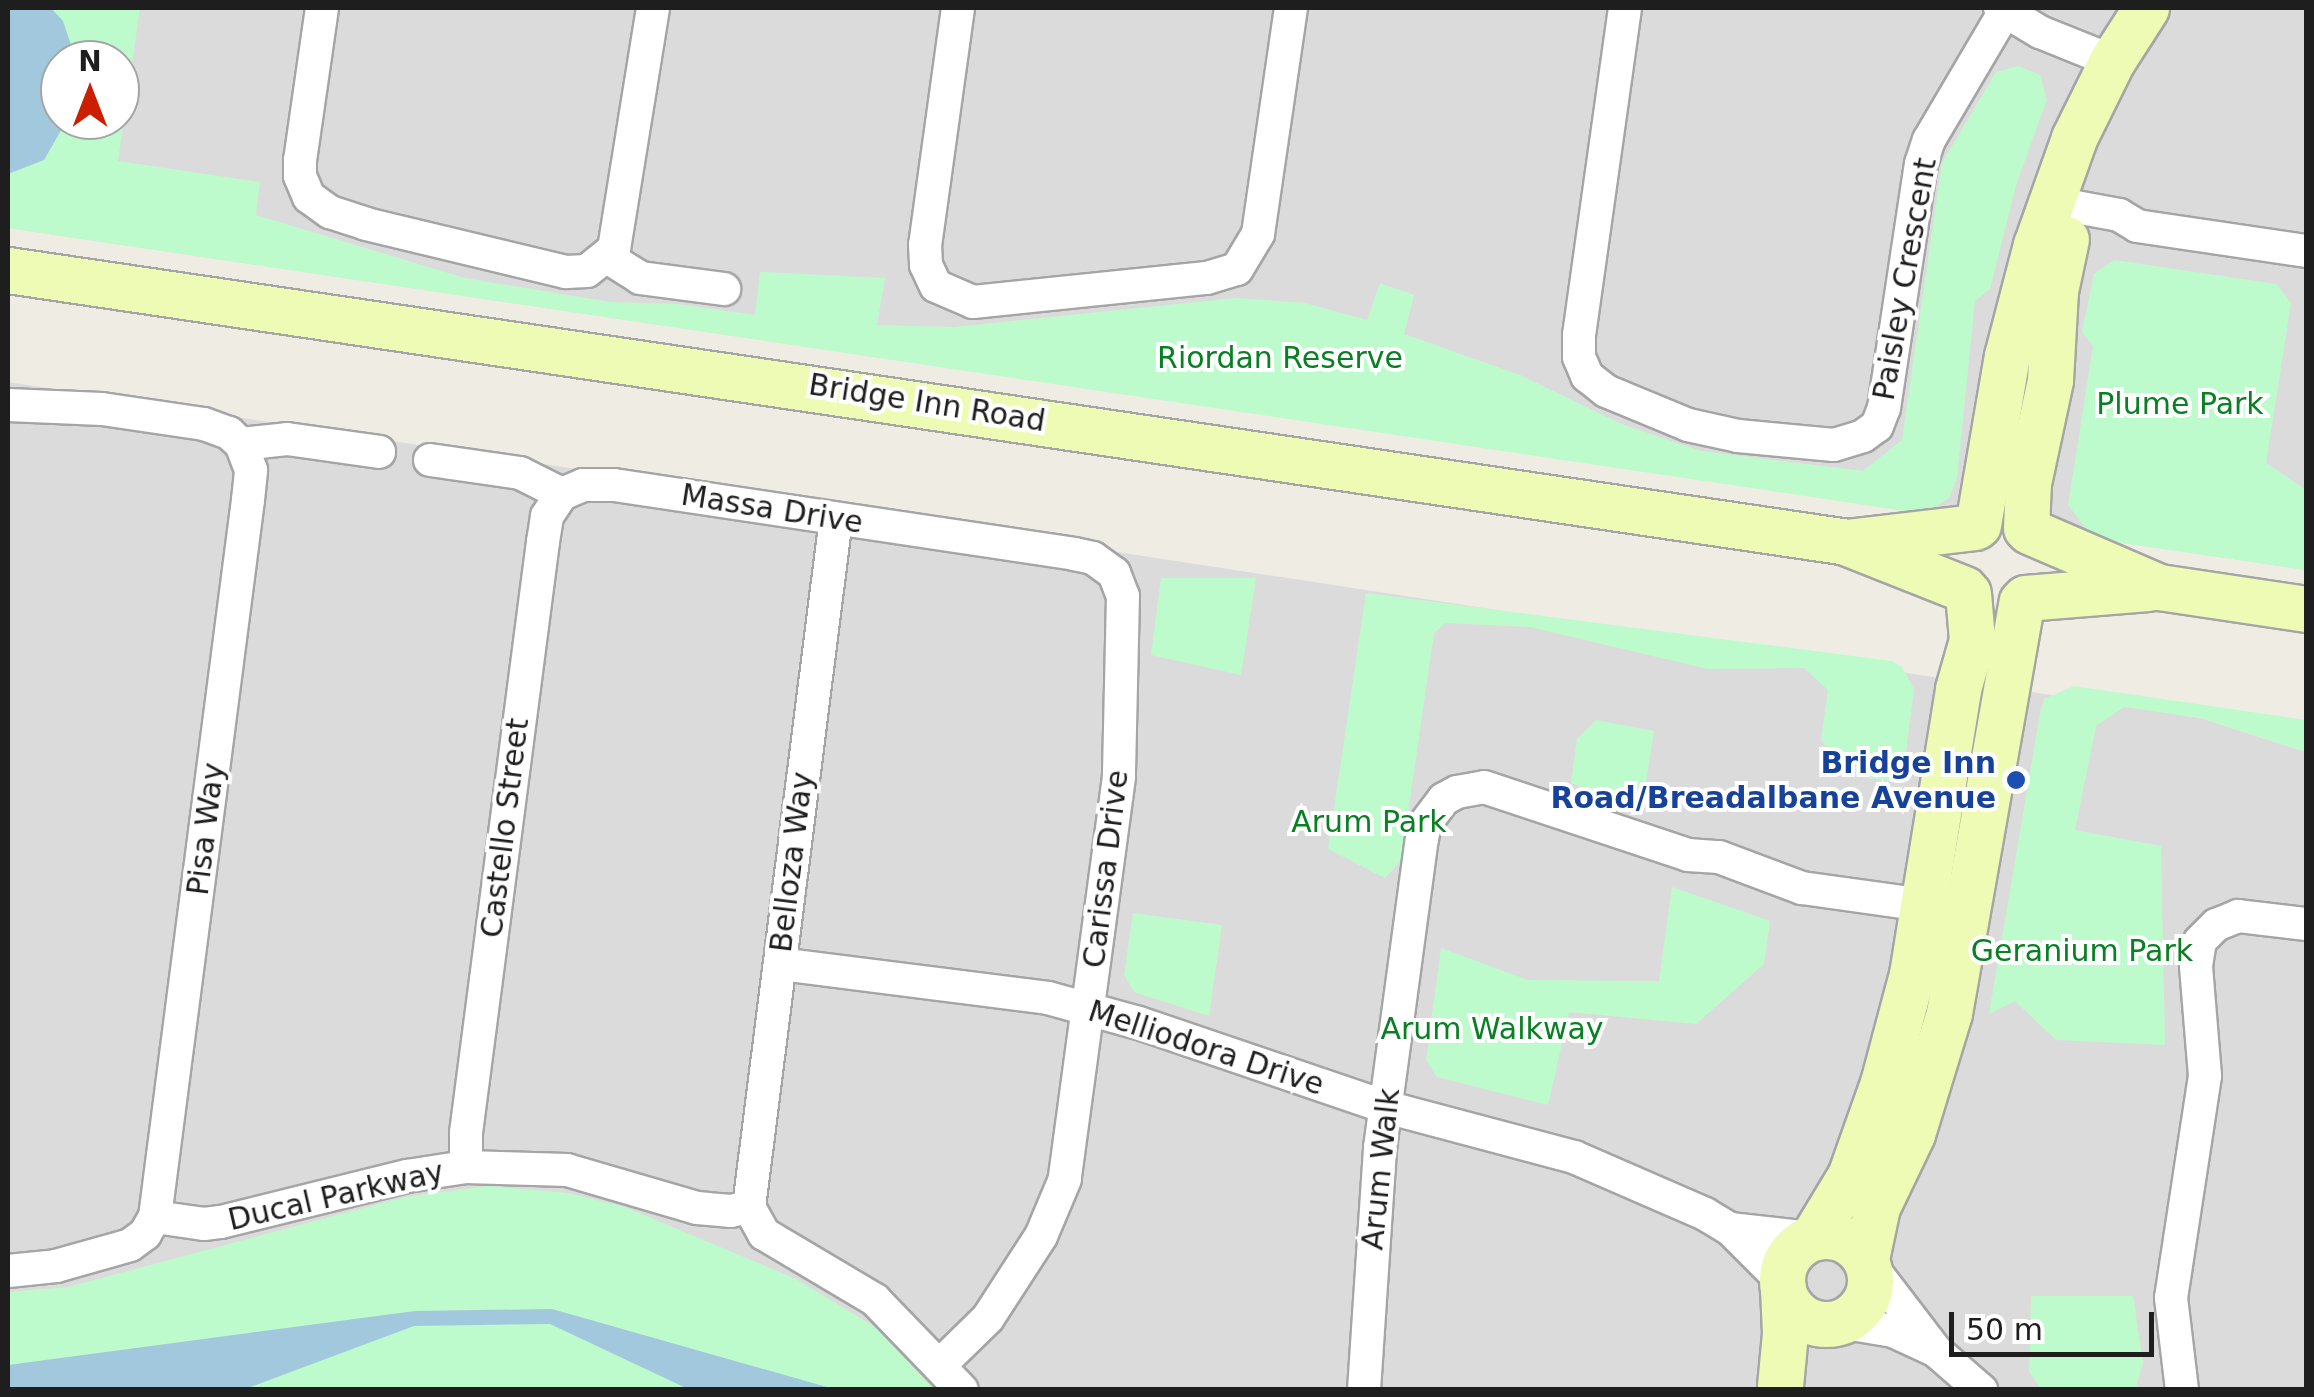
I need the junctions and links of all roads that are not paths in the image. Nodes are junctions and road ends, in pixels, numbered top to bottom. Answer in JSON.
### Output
{"nodes":[{"id":1,"x":322,"y":8,"type":"edge"},
{"id":2,"x":653,"y":8,"type":"edge"},
{"id":3,"x":958,"y":8,"type":"edge"},
{"id":4,"x":1292,"y":8,"type":"edge"},
{"id":5,"x":1625,"y":8,"type":"edge"},
{"id":6,"x":2146,"y":8,"type":"edge"},
{"id":7,"x":2157,"y":8,"type":"edge"},
{"id":8,"x":2002,"y":9,"type":"edge"},
{"id":9,"x":2113,"y":73,"type":"junction"},
{"id":10,"x":2064,"y":215,"type":"junction"},
{"id":11,"x":2306,"y":251,"type":"edge"},
{"id":12,"x":608,"y":257,"type":"junction"},
{"id":13,"x":8,"y":270,"type":"edge"},
{"id":14,"x":724,"y":288,"type":"dead end"},
{"id":15,"x":8,"y":405,"type":"edge"},
{"id":16,"x":242,"y":444,"type":"junction"},
{"id":17,"x":379,"y":452,"type":"dead end"},
{"id":18,"x":430,"y":460,"type":"dead end"},
{"id":19,"x":562,"y":494,"type":"junction"},
{"id":20,"x":836,"y":518,"type":"junction"},
{"id":21,"x":1976,"y":526,"type":"junction"},
{"id":22,"x":2028,"y":530,"type":"junction"},
{"id":23,"x":1847,"y":542,"type":"junction"},
{"id":24,"x":1114,"y":573,"type":"joint"},
{"id":25,"x":2160,"y":587,"type":"junction"},
{"id":26,"x":1966,"y":591,"type":"junction"},
{"id":27,"x":2023,"y":600,"type":"junction"},
{"id":28,"x":2306,"y":609,"type":"edge"},
{"id":29,"x":1925,"y":904,"type":"junction"},
{"id":30,"x":2306,"y":924,"type":"edge"},
{"id":31,"x":780,"y":964,"type":"junction"},
{"id":32,"x":1090,"y":1008,"type":"junction"},
{"id":33,"x":1386,"y":1107,"type":"junction"},
{"id":34,"x":466,"y":1167,"type":"junction"},
{"id":35,"x":750,"y":1207,"type":"junction"},
{"id":36,"x":155,"y":1217,"type":"junction"},
{"id":37,"x":1730,"y":1229,"type":"junction"},
{"id":38,"x":1812,"y":1237,"type":"junction"},
{"id":39,"x":1866,"y":1260,"type":"junction"},
{"id":40,"x":8,"y":1271,"type":"edge"},
{"id":41,"x":1782,"y":1284,"type":"junction"},
{"id":42,"x":1835,"y":1323,"type":"junction"},
{"id":43,"x":1936,"y":1351,"type":"junction"},
{"id":44,"x":941,"y":1364,"type":"junction"},
{"id":45,"x":1779,"y":1388,"type":"edge"},
{"id":46,"x":962,"y":1390,"type":"edge"},
{"id":47,"x":1364,"y":1390,"type":"edge"},
{"id":48,"x":1981,"y":1390,"type":"edge"},
{"id":49,"x":2182,"y":1390,"type":"edge"}],
"edges":[{"from":1,"to":12,"type":"street"},
{"from":2,"to":12,"type":"street"},
{"from":3,"to":4,"type":"street"},
{"from":5,"to":8,"type":"street","name":"Paisley Crescent"},
{"from":6,"to":9,"type":"main road"},
{"from":7,"to":9,"type":"main road"},
{"from":8,"to":9,"type":"street"},
{"from":9,"to":10,"type":"main road"},
{"from":10,"to":11,"type":"street"},
{"from":10,"to":21,"type":"main road"},
{"from":10,"to":22,"type":"main road"},
{"from":12,"to":14,"type":"street"},
{"from":13,"to":23,"type":"main road","name":"Bridge Inn Road"},
{"from":15,"to":16,"type":"street"},
{"from":16,"to":17,"type":"street"},
{"from":16,"to":36,"type":"street","name":"Pisa Way"},
{"from":18,"to":19,"type":"street"},
{"from":19,"to":20,"type":"street","name":"Massa Drive"},
{"from":19,"to":34,"type":"street","name":"Castello Street"},
{"from":20,"to":24,"type":"street","name":"Massa Drive"},
{"from":20,"to":31,"type":"street","name":"Belloza Way"},
{"from":21,"to":22,"type":"main road"},
{"from":21,"to":23,"type":"main road","name":"Bridge Inn Road"},
{"from":21,"to":26,"type":"main road"},
{"from":22,"to":25,"type":"main road"},
{"from":22,"to":27,"type":"main road"},
{"from":23,"to":26,"type":"main road","name":"Bridge Inn Road"},
{"from":24,"to":32,"type":"street","name":"Carissa Drive"},
{"from":25,"to":27,"type":"main road"},
{"from":25,"to":28,"type":"main road"},
{"from":26,"to":27,"type":"main road"},
{"from":26,"to":29,"type":"main road"},
{"from":27,"to":39,"type":"main road"},
{"from":29,"to":33,"type":"street","name":"Arum Walk"},
{"from":29,"to":38,"type":"main road"},
{"from":30,"to":49,"type":"street"},
{"from":31,"to":32,"type":"street","name":"Melliodora Drive"},
{"from":31,"to":35,"type":"street","name":"Belloza Way"},
{"from":32,"to":33,"type":"street","name":"Melliodora Drive"},
{"from":32,"to":44,"type":"street","name":"Carissa Drive"},
{"from":33,"to":37,"type":"street","name":"Melliodora Drive"},
{"from":33,"to":47,"type":"street","name":"Arum Walk"},
{"from":34,"to":35,"type":"street","name":"Ducal Parkway"},
{"from":34,"to":36,"type":"street","name":"Ducal Parkway"},
{"from":35,"to":44,"type":"street"},
{"from":36,"to":40,"type":"street"},
{"from":37,"to":38,"type":"street","name":"Melliodora Drive"},
{"from":37,"to":41,"type":"street","name":"Melliodora Drive"},
{"from":38,"to":39,"type":"main road"},
{"from":38,"to":41,"type":"main road"},
{"from":39,"to":42,"type":"main road"},
{"from":39,"to":43,"type":"street"},
{"from":41,"to":42,"type":"main road"},
{"from":41,"to":45,"type":"main road"},
{"from":42,"to":43,"type":"street"},
{"from":42,"to":45,"type":"main road"},
{"from":43,"to":48,"type":"street"},
{"from":44,"to":46,"type":"street"}]}
